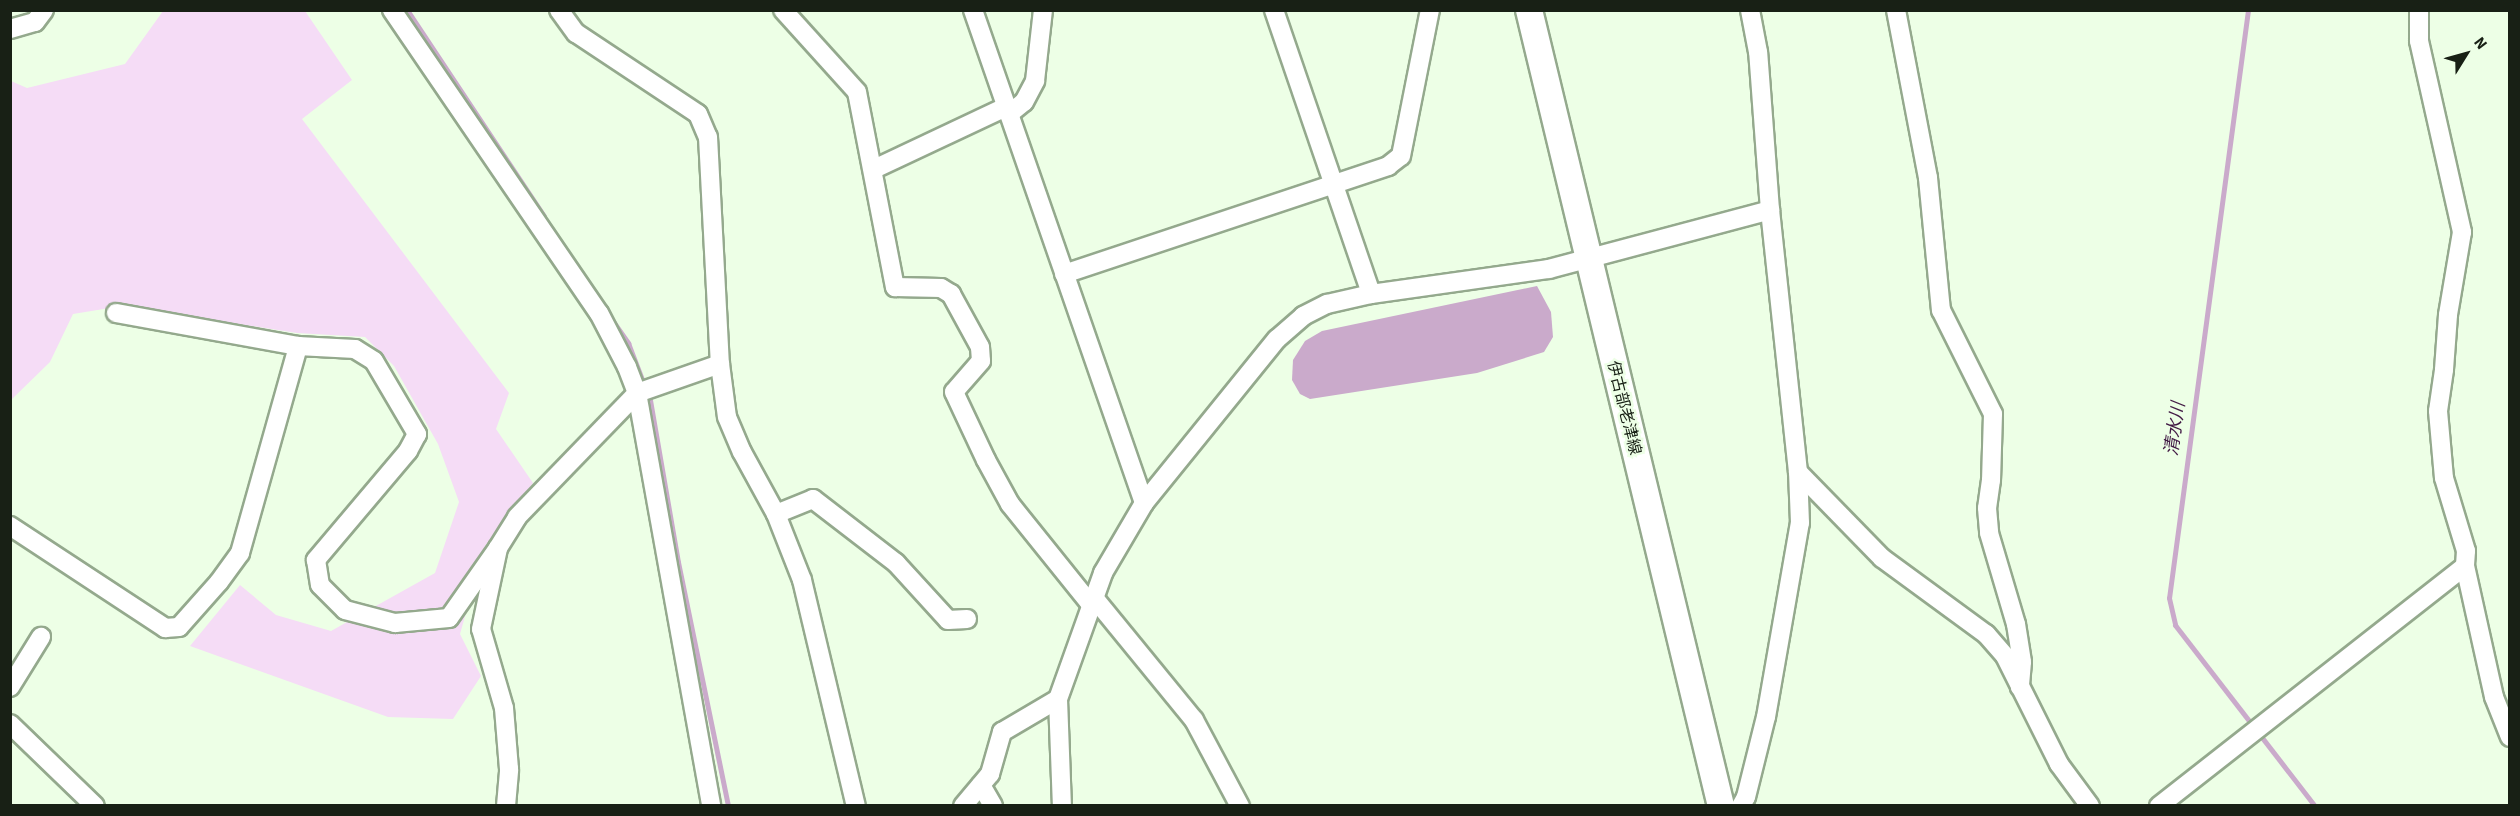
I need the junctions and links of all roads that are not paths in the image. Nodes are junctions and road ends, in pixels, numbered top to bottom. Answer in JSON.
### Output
{"nodes":[{"id":1,"x":44,"y":10,"type":"edge"},
{"id":2,"x":392,"y":10,"type":"edge"},
{"id":3,"x":559,"y":10,"type":"edge"},
{"id":4,"x":783,"y":10,"type":"edge"},
{"id":5,"x":973,"y":10,"type":"edge"},
{"id":6,"x":1043,"y":10,"type":"edge"},
{"id":7,"x":1274,"y":10,"type":"edge"},
{"id":8,"x":1430,"y":10,"type":"edge"},
{"id":9,"x":1529,"y":10,"type":"edge"},
{"id":10,"x":1750,"y":10,"type":"edge"},
{"id":11,"x":1896,"y":10,"type":"edge"},
{"id":12,"x":2419,"y":10,"type":"edge"},
{"id":13,"x":10,"y":29,"type":"edge"},
{"id":14,"x":1008,"y":111,"type":"junction"},
{"id":15,"x":874,"y":169,"type":"junction"},
{"id":16,"x":1332,"y":184,"type":"junction"},
{"id":17,"x":1770,"y":210,"type":"junction"},
{"id":18,"x":1587,"y":258,"type":"junction"},
{"id":19,"x":1064,"y":274,"type":"junction"},
{"id":20,"x":1371,"y":294,"type":"junction"},
{"id":21,"x":116,"y":313,"type":"dead end"},
{"id":22,"x":298,"y":346,"type":"junction"},
{"id":23,"x":720,"y":364,"type":"junction"},
{"id":24,"x":637,"y":393,"type":"junction"},
{"id":25,"x":1798,"y":472,"type":"junction"},
{"id":26,"x":1144,"y":503,"type":"junction"},
{"id":27,"x":776,"y":514,"type":"junction"},
{"id":28,"x":10,"y":526,"type":"edge"},
{"id":29,"x":498,"y":549,"type":"junction"},
{"id":30,"x":2465,"y":566,"type":"junction"},
{"id":31,"x":1094,"y":603,"type":"junction"},
{"id":32,"x":967,"y":619,"type":"dead end"},
{"id":33,"x":41,"y":637,"type":"dead end"},
{"id":34,"x":10,"y":687,"type":"edge"},
{"id":35,"x":2020,"y":687,"type":"junction"},
{"id":36,"x":1058,"y":699,"type":"junction"},
{"id":37,"x":10,"y":724,"type":"edge"},
{"id":38,"x":2510,"y":737,"type":"edge"},
{"id":39,"x":981,"y":785,"type":"junction"},
{"id":40,"x":2075,"y":786,"type":"junction"},
{"id":41,"x":95,"y":806,"type":"edge"},
{"id":42,"x":506,"y":806,"type":"edge"},
{"id":43,"x":711,"y":806,"type":"edge"},
{"id":44,"x":856,"y":806,"type":"edge"},
{"id":45,"x":963,"y":806,"type":"edge"},
{"id":46,"x":993,"y":806,"type":"edge"},
{"id":47,"x":1062,"y":806,"type":"edge"},
{"id":48,"x":1240,"y":806,"type":"edge"},
{"id":49,"x":1720,"y":806,"type":"edge"},
{"id":50,"x":1741,"y":806,"type":"edge"},
{"id":51,"x":2079,"y":806,"type":"edge"},
{"id":52,"x":2090,"y":806,"type":"edge"},
{"id":53,"x":2159,"y":806,"type":"edge"}],
"edges":[{"from":1,"to":13,"type":"street"},
{"from":2,"to":24,"type":"street"},
{"from":3,"to":23,"type":"street"},
{"from":4,"to":15,"type":"street"},
{"from":5,"to":14,"type":"street"},
{"from":6,"to":14,"type":"street"},
{"from":7,"to":16,"type":"street"},
{"from":8,"to":16,"type":"street"},
{"from":9,"to":18,"type":"main road","name":"伊古部老津線"},
{"from":10,"to":17,"type":"street"},
{"from":11,"to":35,"type":"street"},
{"from":12,"to":30,"type":"street"},
{"from":14,"to":15,"type":"street"},
{"from":14,"to":19,"type":"street"},
{"from":15,"to":31,"type":"street"},
{"from":16,"to":19,"type":"street"},
{"from":16,"to":20,"type":"street"},
{"from":17,"to":18,"type":"street"},
{"from":17,"to":25,"type":"street"},
{"from":18,"to":20,"type":"street"},
{"from":18,"to":49,"type":"main road","name":"伊古部老津線"},
{"from":19,"to":26,"type":"street"},
{"from":20,"to":26,"type":"street"},
{"from":21,"to":22,"type":"street"},
{"from":22,"to":28,"type":"street"},
{"from":22,"to":29,"type":"street"},
{"from":23,"to":24,"type":"street"},
{"from":23,"to":27,"type":"street"},
{"from":24,"to":29,"type":"street"},
{"from":24,"to":43,"type":"street"},
{"from":25,"to":35,"type":"street"},
{"from":25,"to":50,"type":"street"},
{"from":26,"to":31,"type":"street"},
{"from":27,"to":32,"type":"street"},
{"from":27,"to":44,"type":"street"},
{"from":29,"to":42,"type":"street"},
{"from":30,"to":38,"type":"street"},
{"from":30,"to":53,"type":"street"},
{"from":31,"to":36,"type":"street"},
{"from":31,"to":48,"type":"street"},
{"from":33,"to":34,"type":"street"},
{"from":35,"to":40,"type":"street"},
{"from":36,"to":39,"type":"street"},
{"from":36,"to":47,"type":"street"},
{"from":37,"to":41,"type":"street"},
{"from":39,"to":45,"type":"street"},
{"from":39,"to":46,"type":"street"},
{"from":40,"to":51,"type":"street"},
{"from":40,"to":52,"type":"street"}]}
